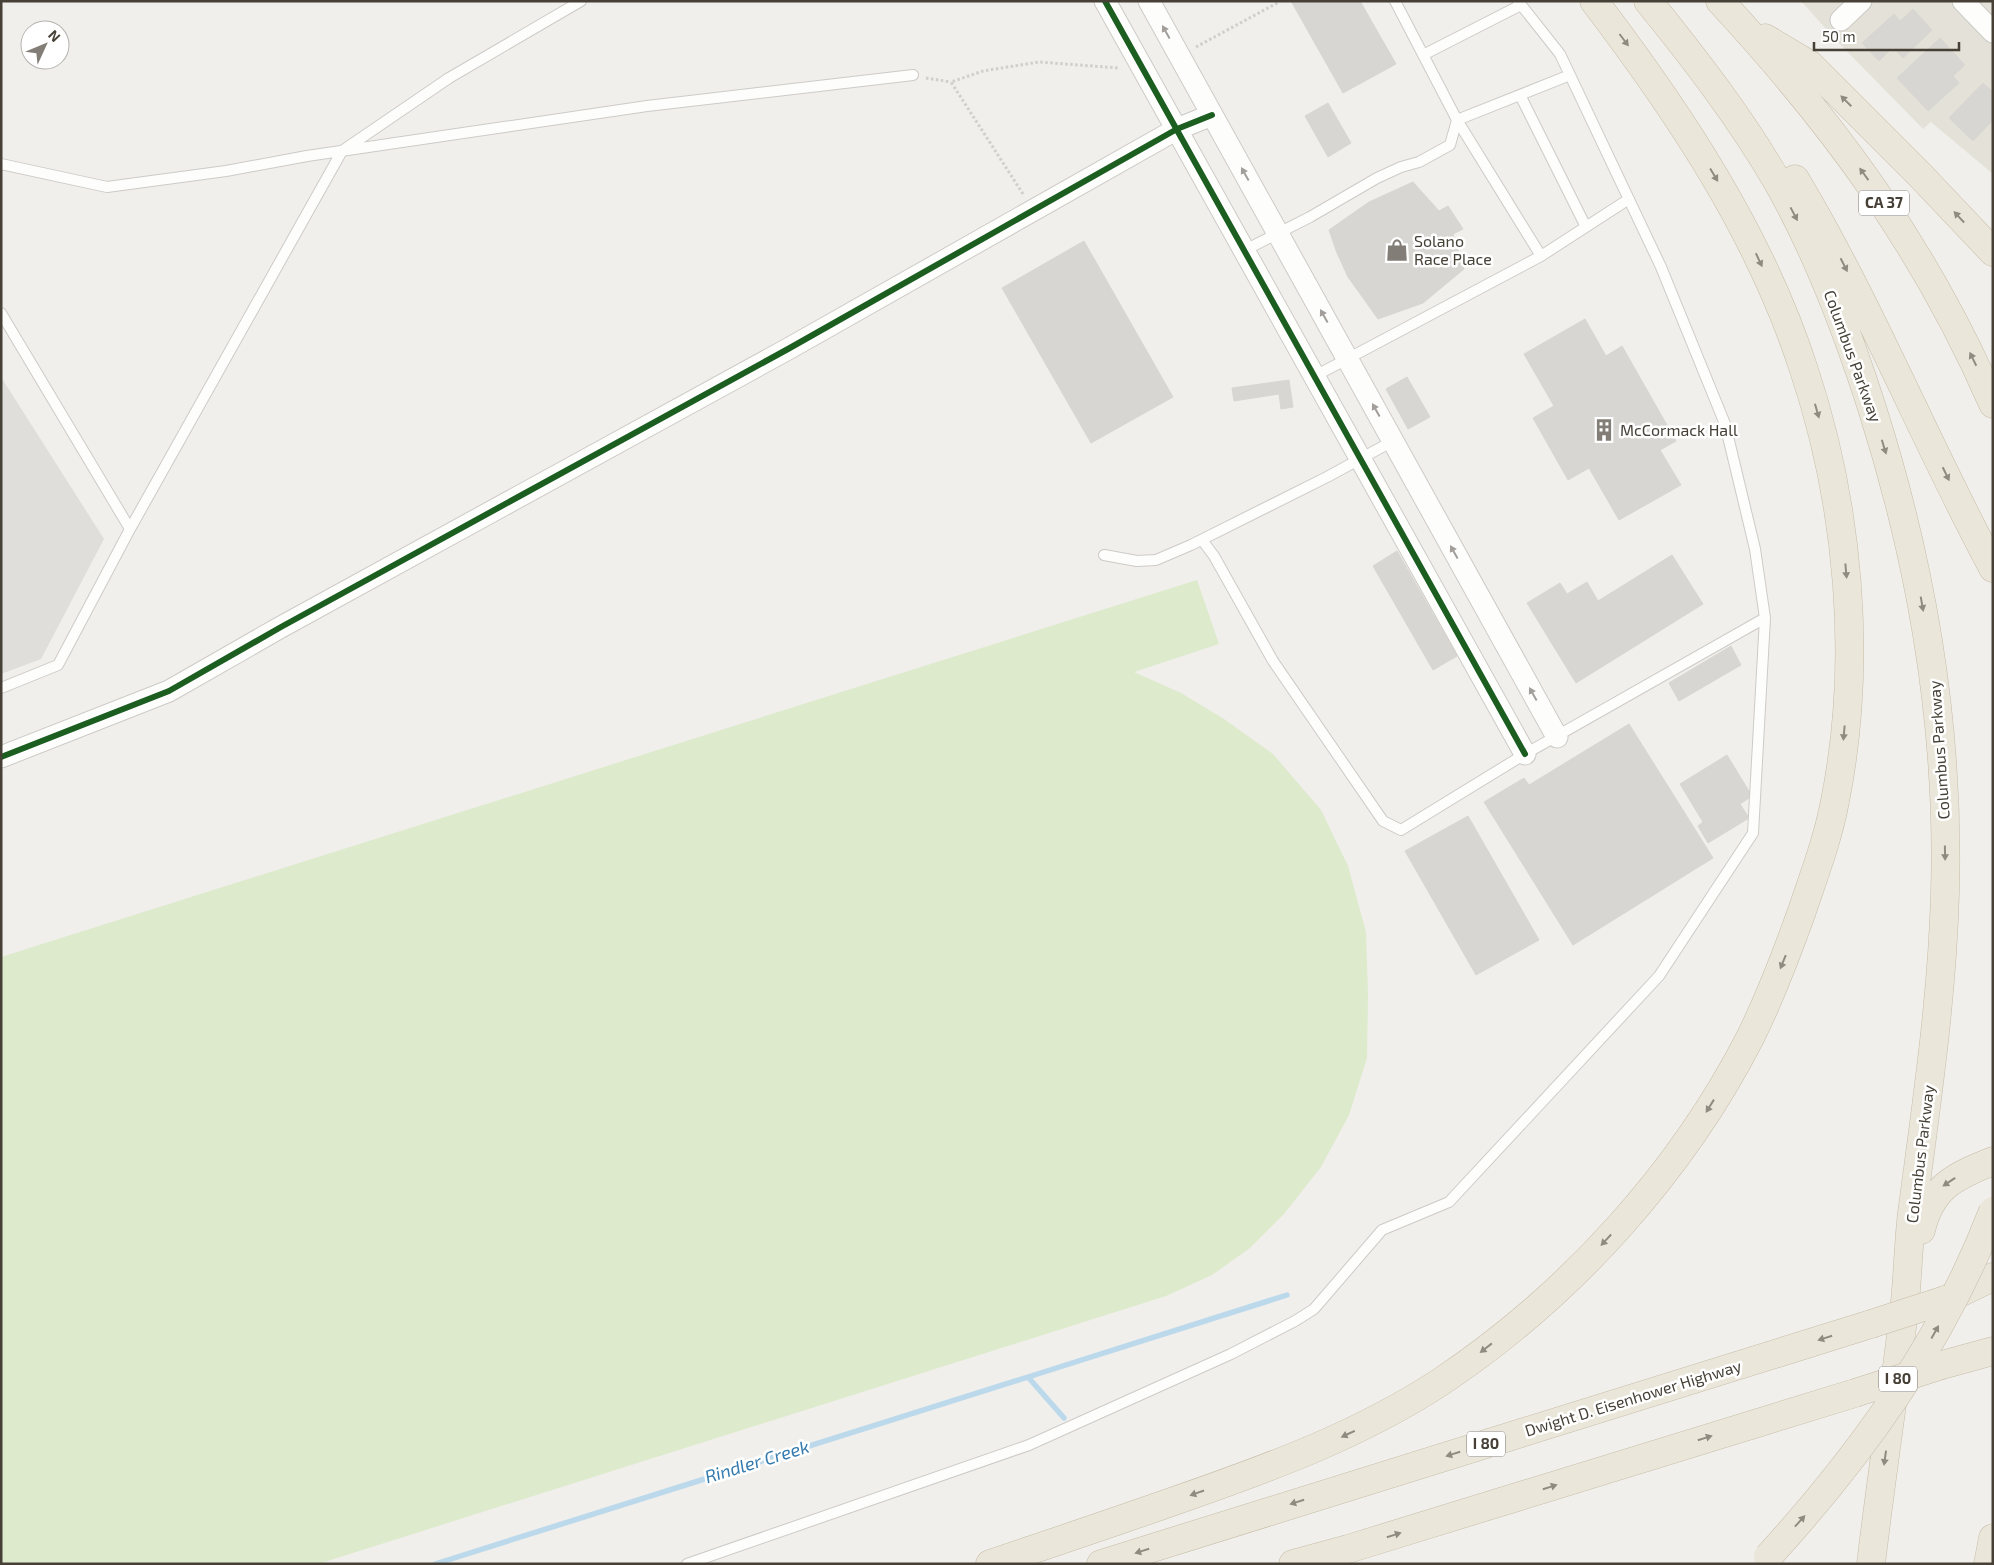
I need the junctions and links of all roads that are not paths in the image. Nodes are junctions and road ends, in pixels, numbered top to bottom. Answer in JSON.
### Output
{"nodes":[{"id":1,"x":580,"y":1,"type":"edge"},
{"id":2,"x":1106,"y":1,"type":"edge"},
{"id":3,"x":1149,"y":1,"type":"edge"},
{"id":4,"x":1395,"y":1,"type":"edge"},
{"id":5,"x":1594,"y":1,"type":"edge"},
{"id":6,"x":1649,"y":1,"type":"edge"},
{"id":7,"x":1720,"y":1,"type":"edge"},
{"id":8,"x":1861,"y":1,"type":"edge"},
{"id":9,"x":1964,"y":1,"type":"edge"},
{"id":10,"x":1520,"y":3,"type":"edge"},
{"id":11,"x":1841,"y":20,"type":"dead end"},
{"id":12,"x":1742,"y":25,"type":"junction"},
{"id":13,"x":1993,"y":32,"type":"edge"},
{"id":14,"x":1423,"y":55,"type":"junction"},
{"id":15,"x":1570,"y":75,"type":"junction"},
{"id":16,"x":913,"y":76,"type":"road end"},
{"id":17,"x":1520,"y":95,"type":"junction"},
{"id":18,"x":1212,"y":115,"type":"junction"},
{"id":19,"x":1457,"y":120,"type":"junction"},
{"id":20,"x":1177,"y":129,"type":"junction"},
{"id":21,"x":342,"y":151,"type":"junction"},
{"id":22,"x":1,"y":164,"type":"edge"},
{"id":23,"x":1629,"y":199,"type":"junction"},
{"id":24,"x":1586,"y":227,"type":"junction"},
{"id":25,"x":1278,"y":233,"type":"junction"},
{"id":26,"x":1245,"y":250,"type":"junction"},
{"id":27,"x":1993,"y":252,"type":"edge"},
{"id":28,"x":1541,"y":256,"type":"junction"},
{"id":29,"x":1,"y":313,"type":"edge"},
{"id":30,"x":1348,"y":359,"type":"junction"},
{"id":31,"x":1315,"y":376,"type":"junction"},
{"id":32,"x":1993,"y":404,"type":"edge"},
{"id":33,"x":1393,"y":441,"type":"junction"},
{"id":34,"x":1360,"y":458,"type":"junction"},
{"id":35,"x":130,"y":529,"type":"junction"},
{"id":36,"x":1202,"y":540,"type":"junction"},
{"id":37,"x":1104,"y":555,"type":"dead end"},
{"id":38,"x":1991,"y":565,"type":"edge"},
{"id":39,"x":1765,"y":618,"type":"junction"},
{"id":40,"x":1,"y":688,"type":"edge"},
{"id":41,"x":1557,"y":737,"type":"junction"},
{"id":42,"x":1525,"y":754,"type":"junction"},
{"id":43,"x":1,"y":757,"type":"edge"},
{"id":44,"x":1993,"y":1160,"type":"edge"},
{"id":45,"x":1993,"y":1211,"type":"edge"},
{"id":46,"x":1993,"y":1277,"type":"edge"},
{"id":47,"x":1993,"y":1285,"type":"edge"},
{"id":48,"x":1945,"y":1300,"type":"junction"},
{"id":49,"x":1905,"y":1306,"type":"junction"},
{"id":50,"x":1993,"y":1351,"type":"edge"},
{"id":51,"x":1993,"y":1538,"type":"edge"},
{"id":52,"x":1764,"y":1560,"type":"edge"},
{"id":53,"x":687,"y":1564,"type":"edge"},
{"id":54,"x":990,"y":1564,"type":"edge"},
{"id":55,"x":1100,"y":1564,"type":"edge"},
{"id":56,"x":1293,"y":1564,"type":"edge"},
{"id":57,"x":1871,"y":1564,"type":"edge"},
{"id":58,"x":1988,"y":1564,"type":"edge"}],
"edges":[{"from":1,"to":21,"type":"lane"},
{"from":2,"to":20,"type":"street"},
{"from":18,"to":3,"type":"street","one_way":true},
{"from":4,"to":14,"type":"lane"},
{"from":5,"to":54,"type":"highway","one_way":true},
{"from":6,"to":38,"type":"highway","one_way":true},
{"from":6,"to":49,"type":"highway","name":"Columbus Parkway","one_way":true},
{"from":7,"to":12,"type":"highway","number":"CA 37"},
{"from":8,"to":11,"type":"street"},
{"from":9,"to":13,"type":"street"},
{"from":10,"to":14,"type":"lane"},
{"from":10,"to":15,"type":"lane"},
{"from":27,"to":12,"type":"highway","one_way":true},
{"from":32,"to":12,"type":"highway","number":"CA 37","one_way":true},
{"from":14,"to":19,"type":"lane"},
{"from":15,"to":17,"type":"lane"},
{"from":15,"to":23,"type":"lane"},
{"from":16,"to":21,"type":"lane"},
{"from":17,"to":19,"type":"lane"},
{"from":17,"to":24,"type":"lane"},
{"from":18,"to":20,"type":"street"},
{"from":25,"to":18,"type":"street","one_way":true},
{"from":19,"to":25,"type":"lane"},
{"from":19,"to":28,"type":"lane"},
{"from":20,"to":26,"type":"street"},
{"from":20,"to":43,"type":"street"},
{"from":21,"to":22,"type":"lane"},
{"from":21,"to":35,"type":"lane"},
{"from":23,"to":24,"type":"lane"},
{"from":23,"to":39,"type":"lane"},
{"from":24,"to":28,"type":"lane"},
{"from":25,"to":26,"type":"lane"},
{"from":30,"to":25,"type":"street","one_way":true},
{"from":26,"to":31,"type":"street"},
{"from":28,"to":30,"type":"lane"},
{"from":29,"to":35,"type":"lane"},
{"from":30,"to":31,"type":"lane"},
{"from":33,"to":30,"type":"street","one_way":true},
{"from":31,"to":34,"type":"street"},
{"from":33,"to":34,"type":"lane"},
{"from":41,"to":33,"type":"street","one_way":true},
{"from":34,"to":36,"type":"lane"},
{"from":34,"to":42,"type":"street"},
{"from":35,"to":40,"type":"lane"},
{"from":36,"to":37,"type":"lane"},
{"from":36,"to":42,"type":"lane"},
{"from":39,"to":41,"type":"lane"},
{"from":39,"to":53,"type":"lane"},
{"from":41,"to":42,"type":"lane"},
{"from":44,"to":49,"type":"highway","one_way":true},
{"from":52,"to":45,"type":"highway","one_way":true,"bridge":true},
{"from":46,"to":48,"type":"highway"},
{"from":47,"to":48,"type":"highway","name":"Dwight D. Eisenhower Highway","number":"I 80"},
{"from":48,"to":55,"type":"highway","name":"Dwight D. Eisenhower Highway","number":"I 80","one_way":true,"bridge":true},
{"from":49,"to":57,"type":"highway","name":"Columbus Parkway","one_way":true},
{"from":56,"to":50,"type":"highway","number":"I 80","one_way":true,"bridge":true},
{"from":51,"to":58,"type":"highway"}]}
